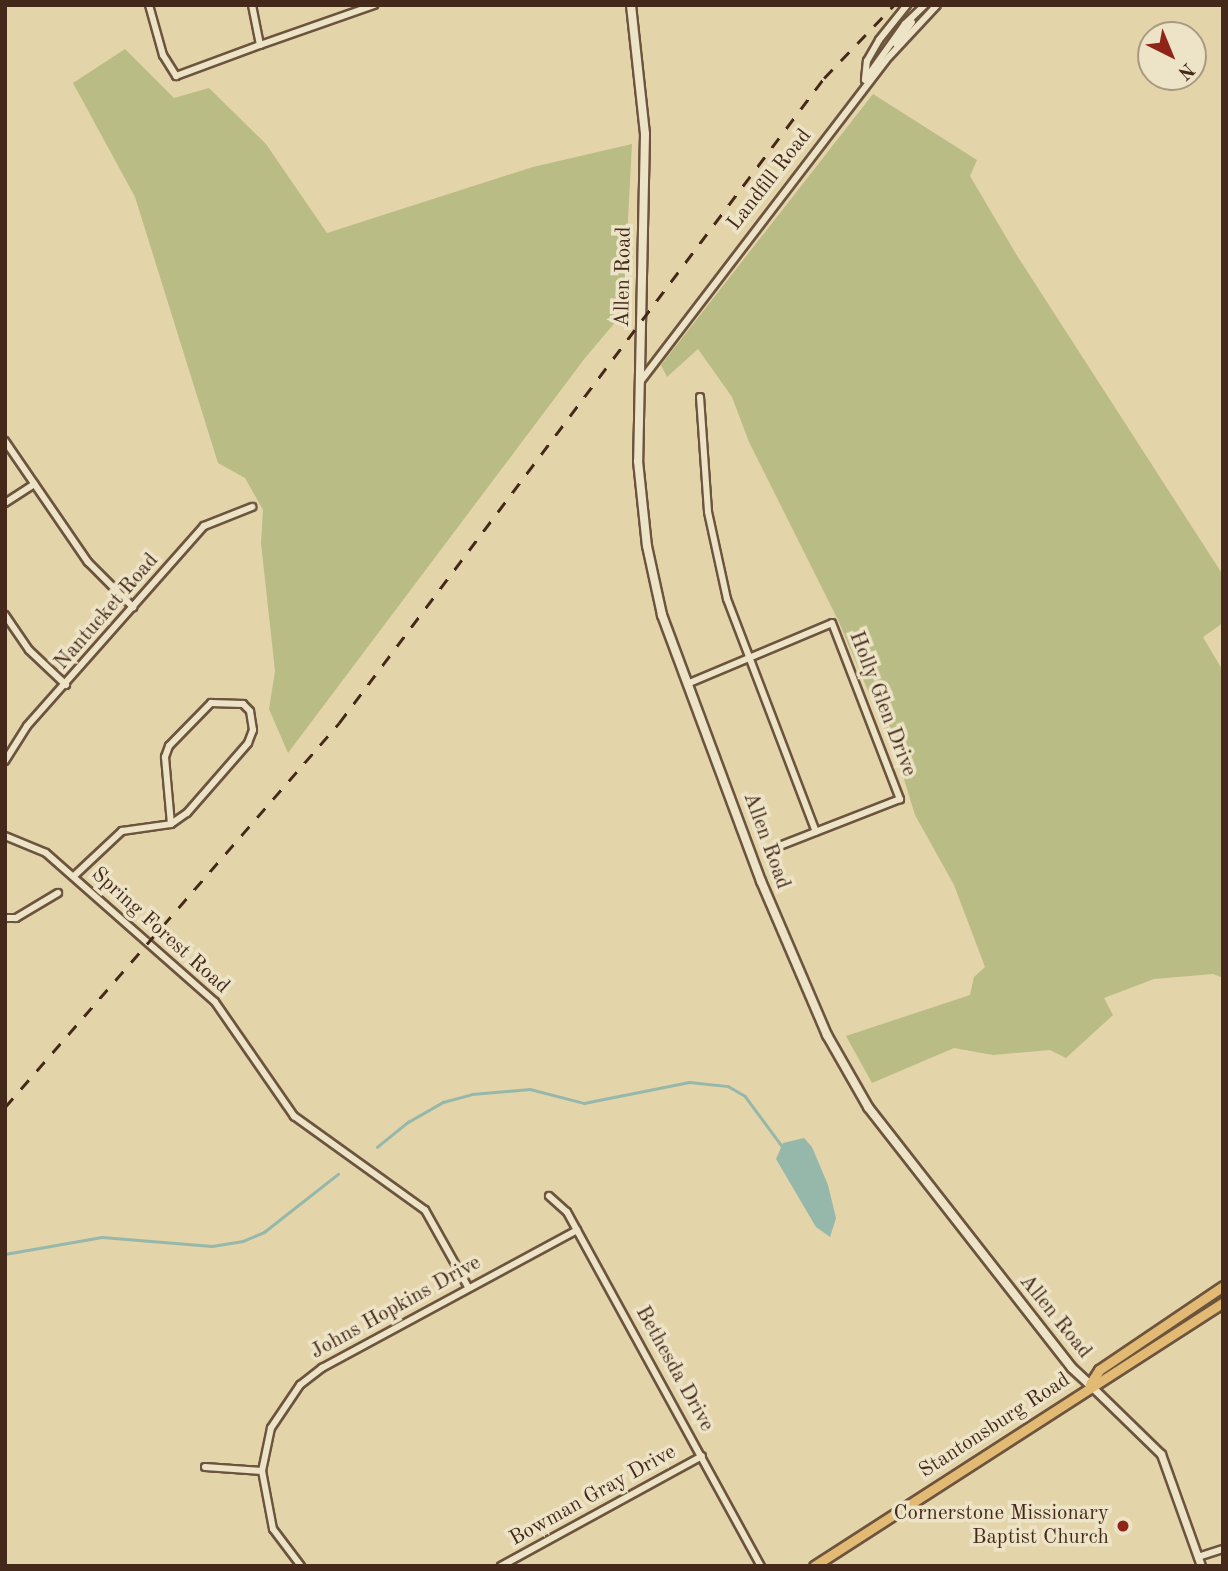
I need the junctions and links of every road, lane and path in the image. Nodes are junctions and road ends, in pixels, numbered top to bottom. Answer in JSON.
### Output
{"nodes":[{"id":1,"x":149,"y":5,"type":"edge"},
{"id":2,"x":252,"y":5,"type":"edge"},
{"id":3,"x":374,"y":5,"type":"edge"},
{"id":4,"x":631,"y":5,"type":"edge"},
{"id":5,"x":907,"y":5,"type":"edge"},
{"id":6,"x":937,"y":5,"type":"edge"},
{"id":7,"x":925,"y":6,"type":"edge"},
{"id":8,"x":260,"y":45,"type":"junction"},
{"id":9,"x":865,"y":84,"type":"junction"},
{"id":10,"x":639,"y":383,"type":"junction"},
{"id":11,"x":700,"y":397,"type":"dead end"},
{"id":12,"x":5,"y":441,"type":"edge"},
{"id":13,"x":34,"y":484,"type":"junction"},
{"id":14,"x":5,"y":503,"type":"edge"},
{"id":15,"x":252,"y":507,"type":"dead end"},
{"id":16,"x":133,"y":607,"type":"junction"},
{"id":17,"x":5,"y":615,"type":"edge"},
{"id":18,"x":748,"y":658,"type":"junction"},
{"id":19,"x":687,"y":684,"type":"junction"},
{"id":20,"x":66,"y":685,"type":"junction"},
{"id":21,"x":5,"y":761,"type":"edge"},
{"id":22,"x":171,"y":824,"type":"junction"},
{"id":23,"x":816,"y":832,"type":"junction"},
{"id":24,"x":5,"y":836,"type":"edge"},
{"id":25,"x":782,"y":845,"type":"dead end"},
{"id":26,"x":74,"y":876,"type":"junction"},
{"id":27,"x":58,"y":892,"type":"dead end"},
{"id":28,"x":5,"y":918,"type":"edge"},
{"id":29,"x":549,"y":1196,"type":"dead end"},
{"id":30,"x":577,"y":1230,"type":"junction"},
{"id":31,"x":1223,"y":1286,"type":"edge"},
{"id":32,"x":468,"y":1287,"type":"junction"},
{"id":33,"x":1223,"y":1302,"type":"edge"},
{"id":34,"x":1090,"y":1384,"type":"junction"},
{"id":35,"x":702,"y":1456,"type":"junction"},
{"id":36,"x":205,"y":1467,"type":"dead end"},
{"id":37,"x":261,"y":1471,"type":"junction"},
{"id":38,"x":1223,"y":1549,"type":"edge"},
{"id":39,"x":1198,"y":1557,"type":"junction"},
{"id":40,"x":301,"y":1566,"type":"edge"},
{"id":41,"x":501,"y":1566,"type":"edge"},
{"id":42,"x":761,"y":1566,"type":"edge"},
{"id":43,"x":814,"y":1566,"type":"edge"},
{"id":44,"x":1201,"y":1566,"type":"edge"}],
"edges":[{"from":1,"to":8,"type":"street"},
{"from":2,"to":8,"type":"street"},
{"from":3,"to":8,"type":"street"},
{"from":4,"to":10,"type":"main road","name":"Allen Road"},
{"from":5,"to":9,"type":"street"},
{"from":6,"to":9,"type":"street","name":"Landfill Road"},
{"from":7,"to":9,"type":"street"},
{"from":9,"to":10,"type":"street","name":"Landfill Road"},
{"from":10,"to":19,"type":"main road","name":"Allen Road"},
{"from":11,"to":18,"type":"street"},
{"from":12,"to":13,"type":"street"},
{"from":13,"to":14,"type":"street"},
{"from":13,"to":16,"type":"street"},
{"from":15,"to":16,"type":"street","name":"Nantucket Road"},
{"from":16,"to":20,"type":"street","name":"Nantucket Road"},
{"from":17,"to":20,"type":"street"},
{"from":18,"to":19,"type":"street","name":"Holly Glen Drive"},
{"from":18,"to":23,"type":"street"},
{"from":18,"to":23,"type":"street","name":"Holly Glen Drive"},
{"from":19,"to":34,"type":"main road","name":"Allen Road"},
{"from":20,"to":21,"type":"street","name":"Nantucket Road"},
{"from":22,"to":22,"type":"street"},
{"from":22,"to":26,"type":"street"},
{"from":23,"to":25,"type":"street","name":"Holly Glen Drive"},
{"from":24,"to":26,"type":"street","name":"Spring Forest Road"},
{"from":26,"to":32,"type":"street","name":"Spring Forest Road"},
{"from":27,"to":28,"type":"street"},
{"from":29,"to":30,"type":"street","name":"Bethesda Drive"},
{"from":30,"to":32,"type":"street","name":"Johns Hopkins Drive"},
{"from":30,"to":35,"type":"street","name":"Bethesda Drive"},
{"from":31,"to":34,"type":"main road","name":"Stantonsburg Road"},
{"from":32,"to":37,"type":"street","name":"Johns Hopkins Drive"},
{"from":33,"to":34,"type":"main road","name":"Stantonsburg Road"},
{"from":34,"to":39,"type":"street","name":"Allen Road"},
{"from":34,"to":43,"type":"main road","name":"Stantonsburg Road"},
{"from":35,"to":41,"type":"street","name":"Bowman Gray Drive"},
{"from":35,"to":42,"type":"street","name":"Bethesda Drive"},
{"from":36,"to":37,"type":"street"},
{"from":37,"to":40,"type":"street","name":"Johns Hopkins Drive"},
{"from":38,"to":39,"type":"street"},
{"from":39,"to":44,"type":"street","name":"Allen Road"}]}
